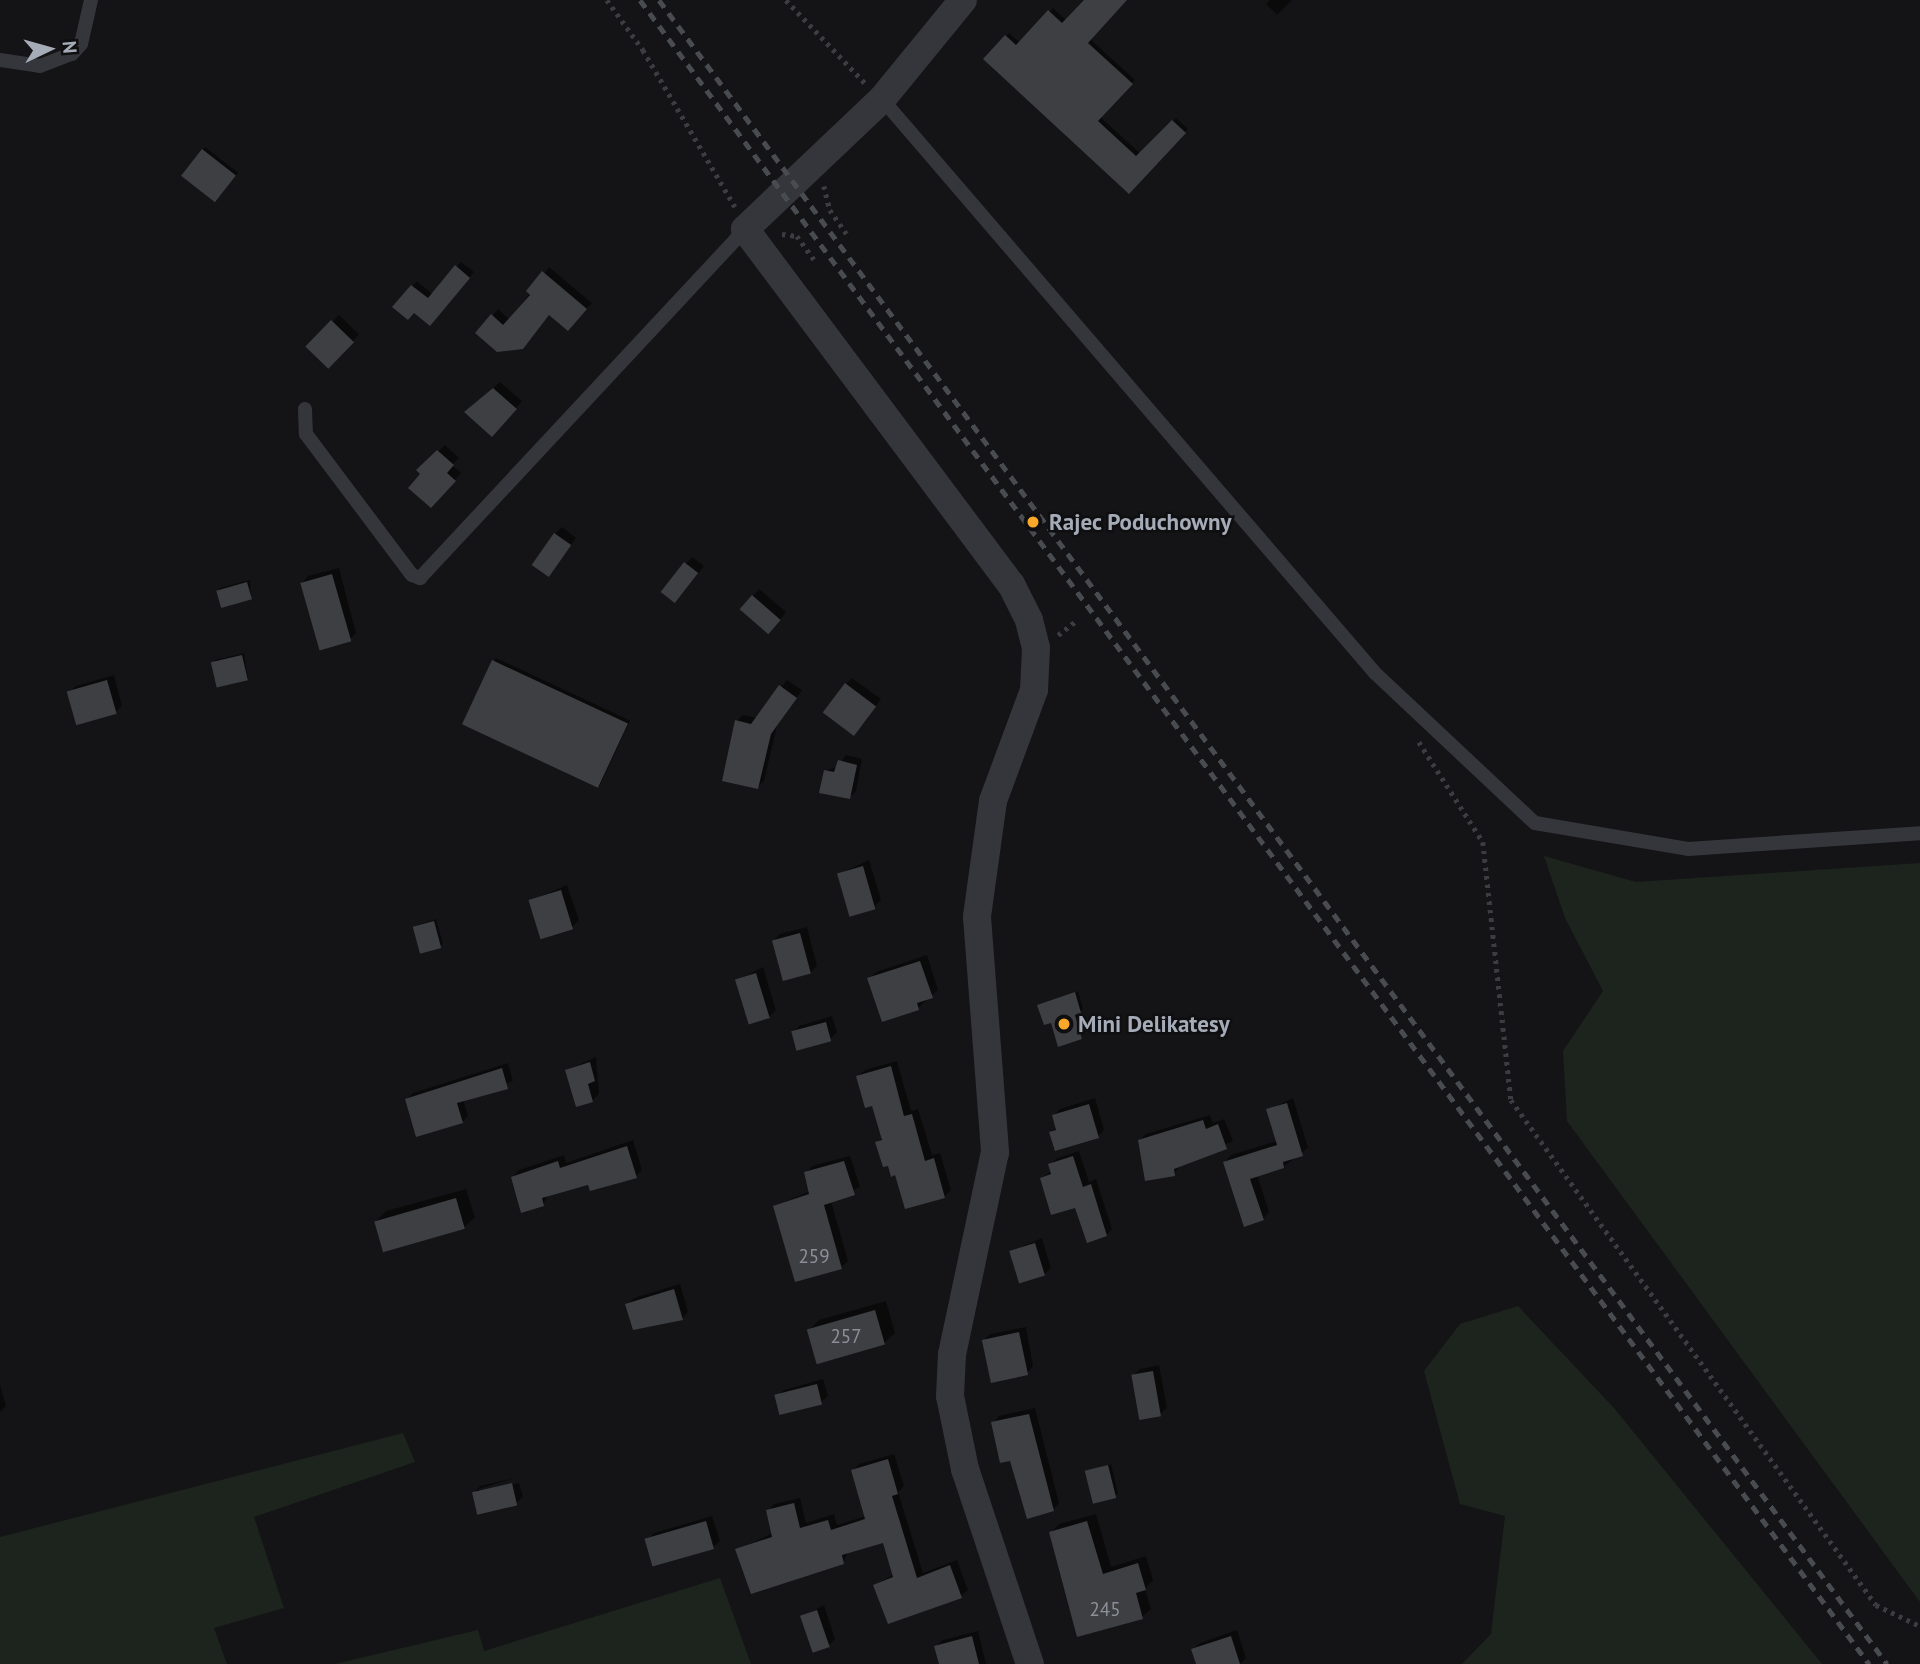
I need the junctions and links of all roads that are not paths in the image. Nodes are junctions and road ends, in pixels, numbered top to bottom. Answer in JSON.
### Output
{"nodes":[{"id":1,"x":91,"y":0,"type":"edge"},
{"id":2,"x":963,"y":0,"type":"edge"},
{"id":3,"x":0,"y":60,"type":"edge"},
{"id":4,"x":882,"y":99,"type":"junction"},
{"id":5,"x":745,"y":229,"type":"junction"},
{"id":6,"x":304,"y":409,"type":"dead end"},
{"id":7,"x":1920,"y":833,"type":"edge"},
{"id":8,"x":1030,"y":1664,"type":"edge"}],
"edges":[{"from":1,"to":3,"type":"lane"},
{"from":2,"to":4,"type":"street"},
{"from":4,"to":5,"type":"street"},
{"from":4,"to":7,"type":"lane"},
{"from":5,"to":6,"type":"lane"},
{"from":5,"to":8,"type":"street"}]}
